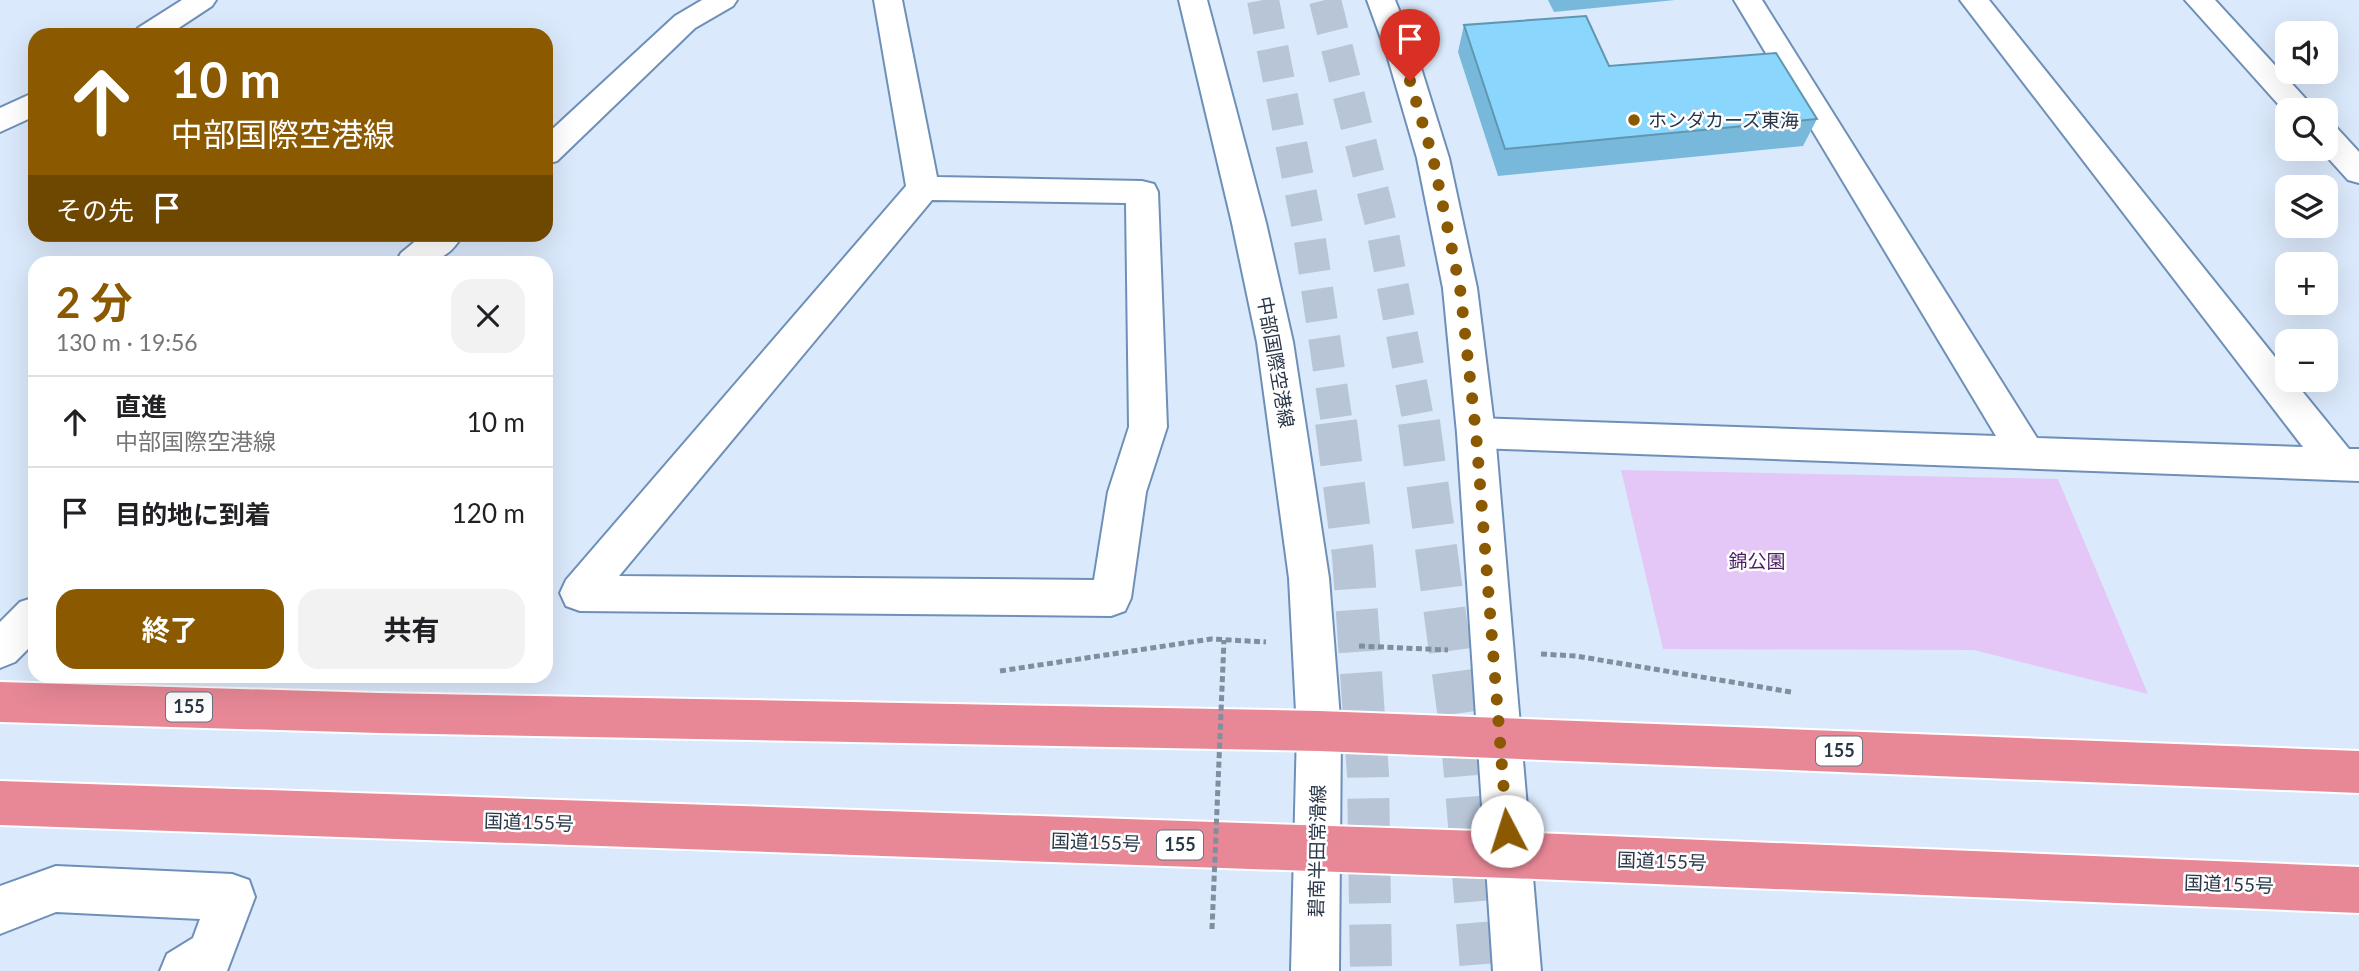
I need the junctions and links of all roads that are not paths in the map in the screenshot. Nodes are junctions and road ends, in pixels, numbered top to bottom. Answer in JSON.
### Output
{"nodes":[{"id":1,"x":202,"y":0,"type":"edge"},
{"id":2,"x":723,"y":0,"type":"edge"},
{"id":3,"x":888,"y":0,"type":"edge"},
{"id":4,"x":1193,"y":0,"type":"edge"},
{"id":5,"x":1381,"y":0,"type":"edge"},
{"id":6,"x":1748,"y":0,"type":"edge"},
{"id":7,"x":1974,"y":0,"type":"edge"},
{"id":8,"x":2199,"y":0,"type":"edge"},
{"id":9,"x":159,"y":28,"type":"edge"},
{"id":10,"x":2290,"y":98,"type":"edge"},
{"id":11,"x":28,"y":106,"type":"edge"},
{"id":12,"x":0,"y":122,"type":"edge"},
{"id":13,"x":553,"y":146,"type":"edge"},
{"id":14,"x":2338,"y":149,"type":"edge"},
{"id":15,"x":2359,"y":172,"type":"edge"},
{"id":16,"x":923,"y":188,"type":"junction"},
{"id":17,"x":437,"y":242,"type":"edge"},
{"id":18,"x":420,"y":256,"type":"edge"},
{"id":19,"x":1476,"y":433,"type":"junction"},
{"id":20,"x":2026,"y":453,"type":"junction"},
{"id":21,"x":2349,"y":465,"type":"edge"},
{"id":22,"x":28,"y":622,"type":"edge"},
{"id":23,"x":0,"y":649,"type":"edge"},
{"id":24,"x":0,"y":702,"type":"edge"},
{"id":25,"x":1319,"y":731,"type":"junction"},
{"id":26,"x":1499,"y":737,"type":"junction"},
{"id":27,"x":2359,"y":772,"type":"edge"},
{"id":28,"x":0,"y":803,"type":"edge"},
{"id":29,"x":1317,"y":850,"type":"junction"},
{"id":30,"x":1508,"y":855,"type":"junction"},
{"id":31,"x":2359,"y":890,"type":"edge"},
{"id":32,"x":0,"y":910,"type":"edge"},
{"id":33,"x":184,"y":971,"type":"edge"},
{"id":34,"x":1315,"y":971,"type":"edge"},
{"id":35,"x":1517,"y":971,"type":"edge"}],
"edges":[{"from":1,"to":9,"type":"street"},
{"from":2,"to":13,"type":"street"},
{"from":3,"to":16,"type":"street"},
{"from":4,"to":25,"type":"street","name":"中部国際空港線"},
{"from":5,"to":19,"type":"street"},
{"from":6,"to":20,"type":"street"},
{"from":7,"to":21,"type":"street"},
{"from":8,"to":10,"type":"street"},
{"from":11,"to":12,"type":"street"},
{"from":14,"to":15,"type":"street"},
{"from":16,"to":16,"type":"street"},
{"from":17,"to":18,"type":"street"},
{"from":19,"to":20,"type":"street"},
{"from":19,"to":26,"type":"street"},
{"from":20,"to":21,"type":"street"},
{"from":22,"to":23,"type":"street"},
{"from":24,"to":25,"type":"highway","number":"155"},
{"from":25,"to":26,"type":"highway","number":"155"},
{"from":25,"to":29,"type":"street","name":"碧南半田常滑線"},
{"from":26,"to":27,"type":"highway","number":"155"},
{"from":26,"to":30,"type":"street"},
{"from":28,"to":29,"type":"highway","name":"国道155号","number":"155"},
{"from":29,"to":30,"type":"highway","name":"国道155号","number":"155"},
{"from":29,"to":34,"type":"street","name":"碧南半田常滑線"},
{"from":30,"to":31,"type":"highway","name":"国道155号","number":"155"},
{"from":30,"to":35,"type":"street"},
{"from":32,"to":33,"type":"street"}]}
